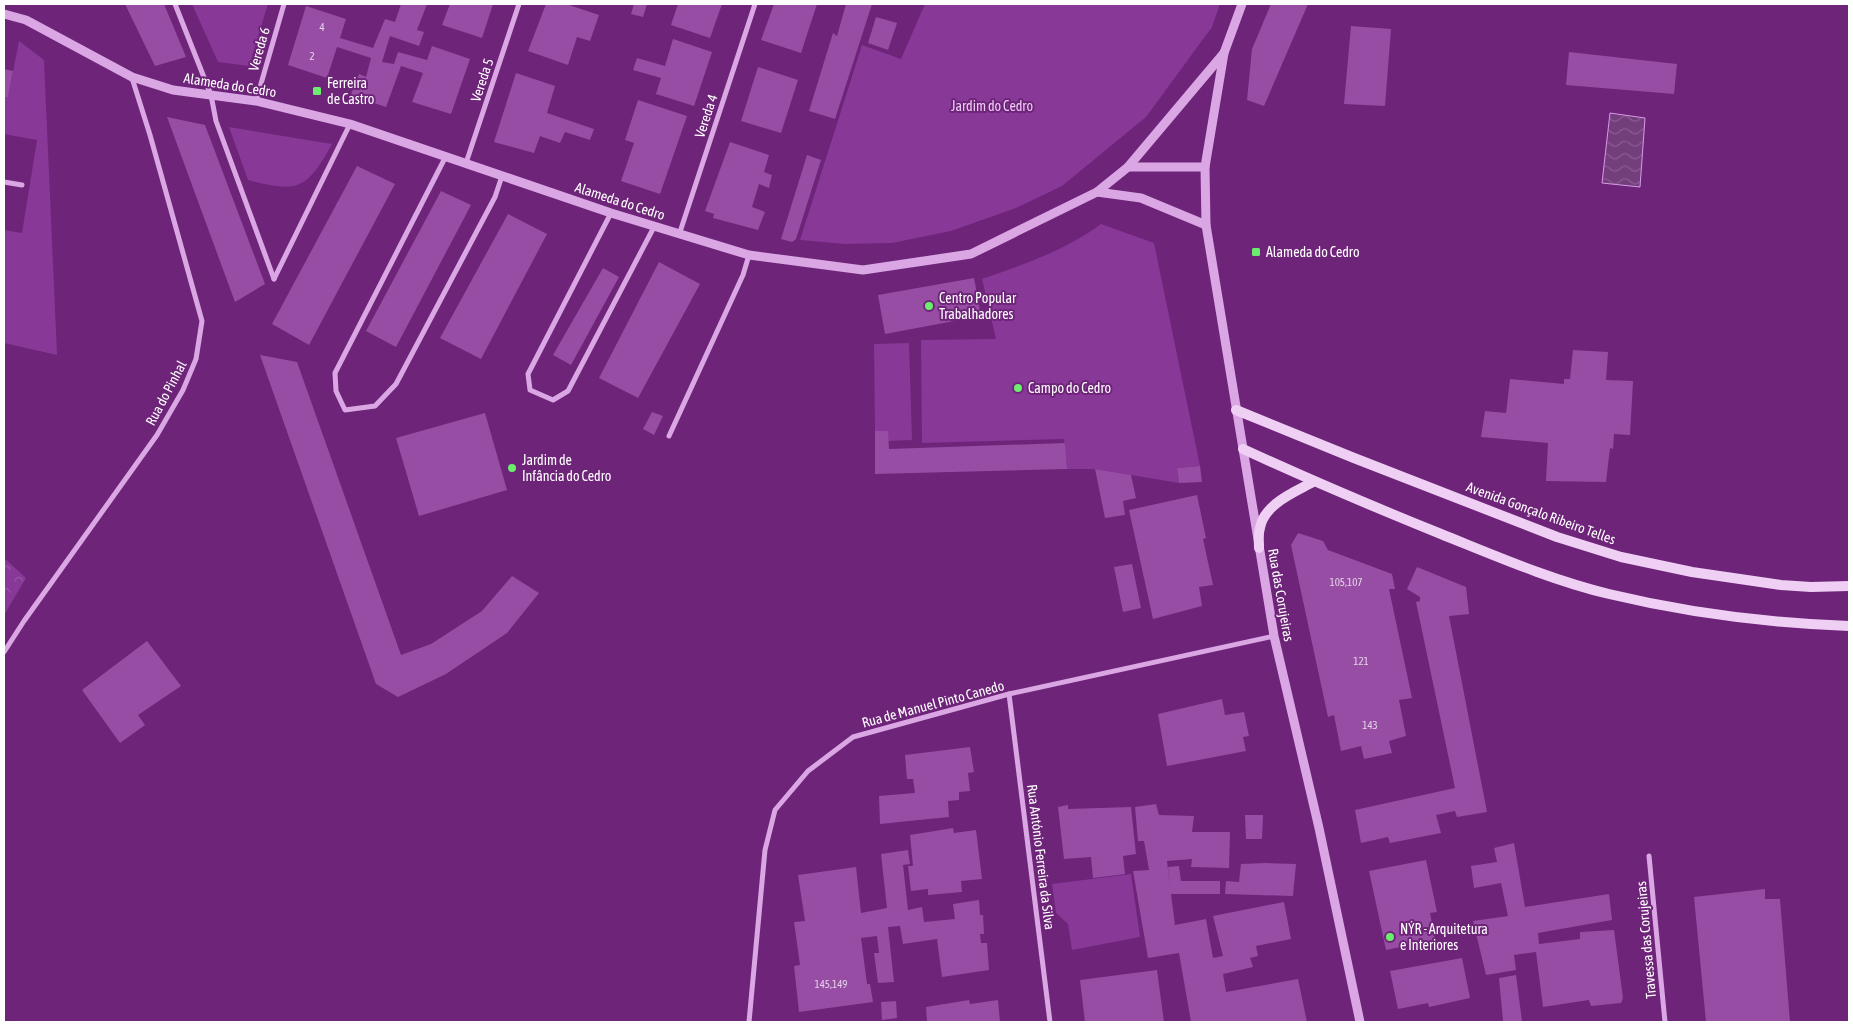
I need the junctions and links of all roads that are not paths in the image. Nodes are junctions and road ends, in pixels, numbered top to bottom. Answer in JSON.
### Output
{"nodes":[{"id":1,"x":175,"y":4,"type":"edge"},
{"id":2,"x":284,"y":4,"type":"edge"},
{"id":3,"x":519,"y":4,"type":"edge"},
{"id":4,"x":755,"y":4,"type":"edge"},
{"id":5,"x":1242,"y":4,"type":"edge"},
{"id":6,"x":4,"y":14,"type":"edge"},
{"id":7,"x":1224,"y":53,"type":"junction"},
{"id":8,"x":132,"y":77,"type":"junction"},
{"id":9,"x":211,"y":95,"type":"junction"},
{"id":10,"x":256,"y":101,"type":"junction"},
{"id":11,"x":350,"y":124,"type":"junction"},
{"id":12,"x":446,"y":156,"type":"junction"},
{"id":13,"x":466,"y":163,"type":"junction"},
{"id":14,"x":1128,"y":167,"type":"junction"},
{"id":15,"x":1205,"y":167,"type":"junction"},
{"id":16,"x":502,"y":176,"type":"junction"},
{"id":17,"x":4,"y":182,"type":"edge"},
{"id":18,"x":22,"y":186,"type":"dead end"},
{"id":19,"x":1097,"y":192,"type":"junction"},
{"id":20,"x":611,"y":213,"type":"junction"},
{"id":21,"x":654,"y":226,"type":"junction"},
{"id":22,"x":1206,"y":226,"type":"junction"},
{"id":23,"x":679,"y":234,"type":"junction"},
{"id":24,"x":749,"y":255,"type":"junction"},
{"id":25,"x":1236,"y":410,"type":"junction"},
{"id":26,"x":669,"y":436,"type":"dead end"},
{"id":27,"x":1243,"y":448,"type":"junction"},
{"id":28,"x":1313,"y":482,"type":"junction"},
{"id":29,"x":1259,"y":548,"type":"junction"},
{"id":30,"x":1849,"y":586,"type":"edge"},
{"id":31,"x":1849,"y":626,"type":"edge"},
{"id":32,"x":1274,"y":636,"type":"junction"},
{"id":33,"x":4,"y":652,"type":"edge"},
{"id":34,"x":1009,"y":694,"type":"junction"},
{"id":35,"x":1649,"y":856,"type":"dead end"},
{"id":36,"x":749,"y":1022,"type":"edge"},
{"id":37,"x":1050,"y":1022,"type":"edge"},
{"id":38,"x":1360,"y":1022,"type":"edge"},
{"id":39,"x":1665,"y":1022,"type":"edge"}],
"edges":[{"from":1,"to":9,"type":"street"},
{"from":2,"to":10,"type":"street","name":"Vereda 6"},
{"from":3,"to":13,"type":"street","name":"Vereda 5"},
{"from":4,"to":23,"type":"street","name":"Vereda 4"},
{"from":5,"to":7,"type":"street","name":"Alameda do Cedro"},
{"from":6,"to":8,"type":"street","name":"Alameda do Cedro"},
{"from":7,"to":14,"type":"street","name":"Alameda do Cedro"},
{"from":7,"to":15,"type":"street","name":"Alameda do Cedro"},
{"from":8,"to":9,"type":"street","name":"Alameda do Cedro"},
{"from":8,"to":33,"type":"street","name":"Rua do Pinhal"},
{"from":9,"to":10,"type":"street","name":"Alameda do Cedro"},
{"from":9,"to":11,"type":"street"},
{"from":10,"to":11,"type":"street","name":"Alameda do Cedro"},
{"from":11,"to":12,"type":"street","name":"Alameda do Cedro"},
{"from":12,"to":13,"type":"street","name":"Alameda do Cedro"},
{"from":12,"to":16,"type":"street"},
{"from":13,"to":16,"type":"street","name":"Alameda do Cedro"},
{"from":14,"to":15,"type":"street"},
{"from":14,"to":19,"type":"street","name":"Alameda do Cedro"},
{"from":15,"to":22,"type":"street","name":"Rua das Corujeiras"},
{"from":16,"to":20,"type":"street","name":"Alameda do Cedro"},
{"from":17,"to":18,"type":"street"},
{"from":19,"to":22,"type":"street"},
{"from":19,"to":24,"type":"street","name":"Alameda do Cedro"},
{"from":20,"to":21,"type":"street","name":"Alameda do Cedro"},
{"from":20,"to":21,"type":"street"},
{"from":21,"to":23,"type":"street","name":"Alameda do Cedro"},
{"from":22,"to":25,"type":"street","name":"Rua das Corujeiras"},
{"from":23,"to":24,"type":"street","name":"Alameda do Cedro"},
{"from":24,"to":26,"type":"street"},
{"from":25,"to":27,"type":"street","name":"Rua das Corujeiras"},
{"from":25,"to":30,"type":"main road","name":"Avenida Gonçalo Ribeiro Telles"},
{"from":27,"to":28,"type":"main road"},
{"from":27,"to":29,"type":"street","name":"Rua das Corujeiras"},
{"from":28,"to":29,"type":"main road"},
{"from":28,"to":31,"type":"main road"},
{"from":29,"to":32,"type":"street","name":"Rua das Corujeiras"},
{"from":32,"to":34,"type":"street","name":"Rua de Manuel Pinto Canedo"},
{"from":32,"to":38,"type":"street","name":"Rua das Corujeiras"},
{"from":34,"to":36,"type":"street","name":"Rua de Manuel Pinto Canedo"},
{"from":34,"to":37,"type":"street","name":"Rua António Ferreira da Silva"},
{"from":35,"to":39,"type":"street","name":"Travessa das Corujeiras"}]}
